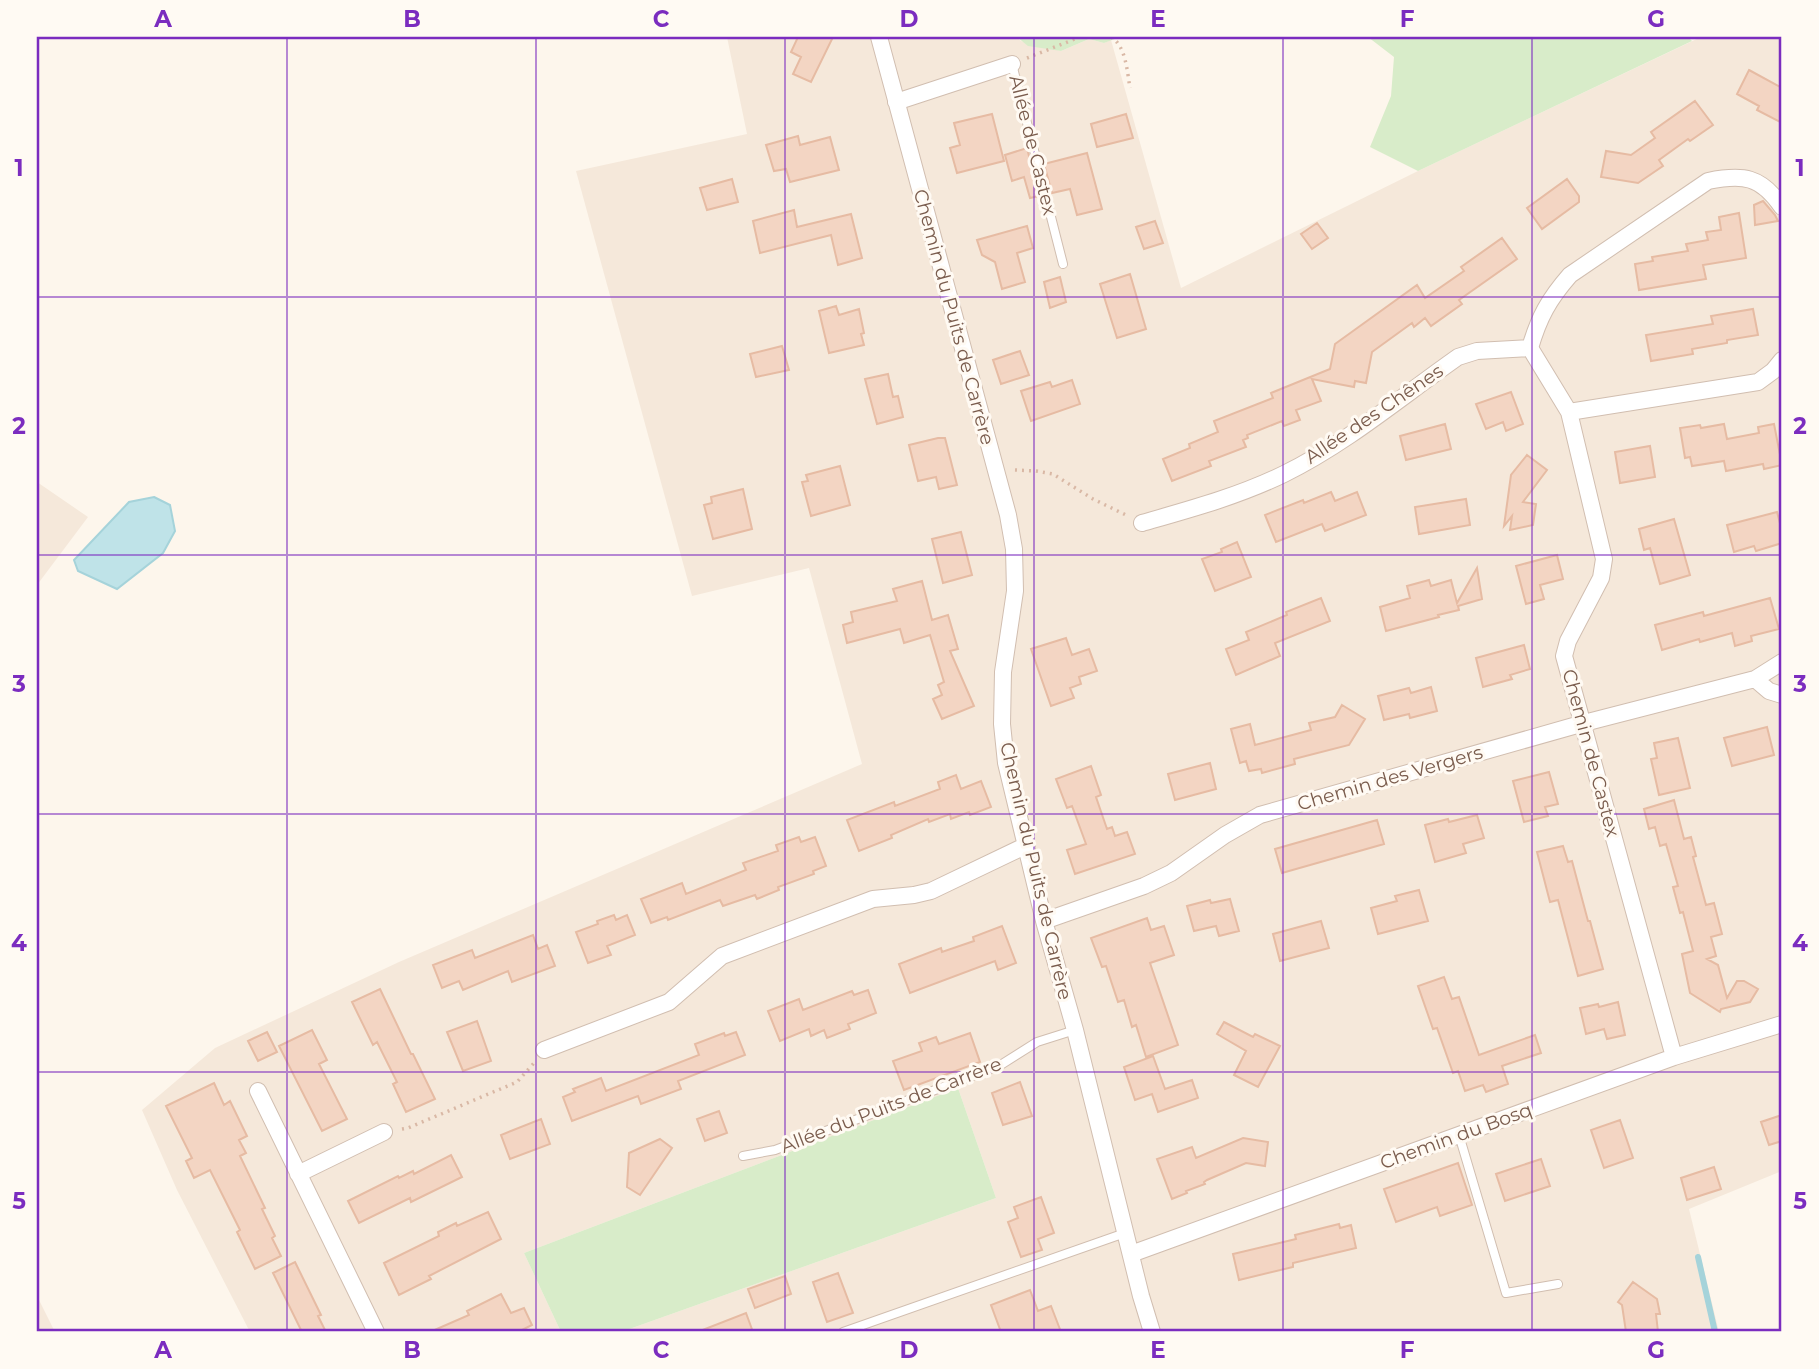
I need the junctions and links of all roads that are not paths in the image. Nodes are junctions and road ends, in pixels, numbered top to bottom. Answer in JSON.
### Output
{"nodes":[{"id":1,"x":879,"y":37,"type":"edge"},
{"id":2,"x":1012,"y":64,"type":"joint"},
{"id":3,"x":896,"y":102,"type":"junction"},
{"id":4,"x":1782,"y":207,"type":"edge"},
{"id":5,"x":1063,"y":264,"type":"dead end"},
{"id":6,"x":1530,"y":348,"type":"junction"},
{"id":7,"x":1782,"y":360,"type":"edge"},
{"id":8,"x":1569,"y":412,"type":"junction"},
{"id":9,"x":1142,"y":523,"type":"road end"},
{"id":10,"x":1782,"y":662,"type":"edge"},
{"id":11,"x":1755,"y":679,"type":"junction"},
{"id":12,"x":1782,"y":695,"type":"edge"},
{"id":13,"x":1584,"y":723,"type":"junction"},
{"id":14,"x":1027,"y":845,"type":"junction"},
{"id":15,"x":1044,"y":921,"type":"junction"},
{"id":16,"x":1782,"y":1024,"type":"edge"},
{"id":17,"x":1075,"y":1030,"type":"junction"},
{"id":18,"x":544,"y":1050,"type":"road end"},
{"id":19,"x":1674,"y":1057,"type":"junction"},
{"id":20,"x":258,"y":1091,"type":"dead end"},
{"id":21,"x":384,"y":1132,"type":"road end"},
{"id":22,"x":1460,"y":1135,"type":"junction"},
{"id":23,"x":743,"y":1156,"type":"dead end"},
{"id":24,"x":298,"y":1174,"type":"junction"},
{"id":25,"x":1125,"y":1233,"type":"junction"},
{"id":26,"x":1131,"y":1254,"type":"junction"},
{"id":27,"x":1558,"y":1284,"type":"dead end"},
{"id":28,"x":376,"y":1332,"type":"edge"},
{"id":29,"x":843,"y":1332,"type":"edge"},
{"id":30,"x":1152,"y":1332,"type":"edge"}],
"edges":[{"from":1,"to":3,"type":"street","name":"Chemin du Puits de Carrère"},
{"from":2,"to":3,"type":"street","name":"Allée de Castex"},
{"from":2,"to":5,"type":"lane","name":"Allée de Castex"},
{"from":3,"to":14,"type":"street","name":"Chemin du Puits de Carrère"},
{"from":4,"to":6,"type":"street"},
{"from":6,"to":8,"type":"street","name":"Chemin de Castex"},
{"from":6,"to":9,"type":"street","name":"Allée des Chênes"},
{"from":7,"to":8,"type":"street"},
{"from":8,"to":13,"type":"street","name":"Chemin de Castex"},
{"from":10,"to":11,"type":"street","name":"Chemin des Vergers"},
{"from":11,"to":12,"type":"street"},
{"from":11,"to":13,"type":"street","name":"Chemin des Vergers"},
{"from":13,"to":15,"type":"street","name":"Chemin des Vergers"},
{"from":13,"to":19,"type":"street","name":"Chemin de Castex"},
{"from":14,"to":15,"type":"street","name":"Chemin du Puits de Carrère"},
{"from":14,"to":18,"type":"street"},
{"from":15,"to":17,"type":"street","name":"Chemin du Puits de Carrère"},
{"from":16,"to":19,"type":"street","name":"Chemin du Bosq"},
{"from":17,"to":23,"type":"lane","name":"Allée du Puits de Carrère"},
{"from":17,"to":25,"type":"street","name":"Chemin du Puits de Carrère"},
{"from":19,"to":22,"type":"street","name":"Chemin du Bosq"},
{"from":20,"to":24,"type":"street"},
{"from":21,"to":24,"type":"street"},
{"from":22,"to":26,"type":"street","name":"Chemin du Bosq"},
{"from":22,"to":27,"type":"lane"},
{"from":24,"to":28,"type":"street"},
{"from":25,"to":26,"type":"street","name":"Chemin du Puits de Carrère"},
{"from":25,"to":29,"type":"lane"},
{"from":26,"to":30,"type":"street","name":"Chemin du Puits de Carrère"}]}
